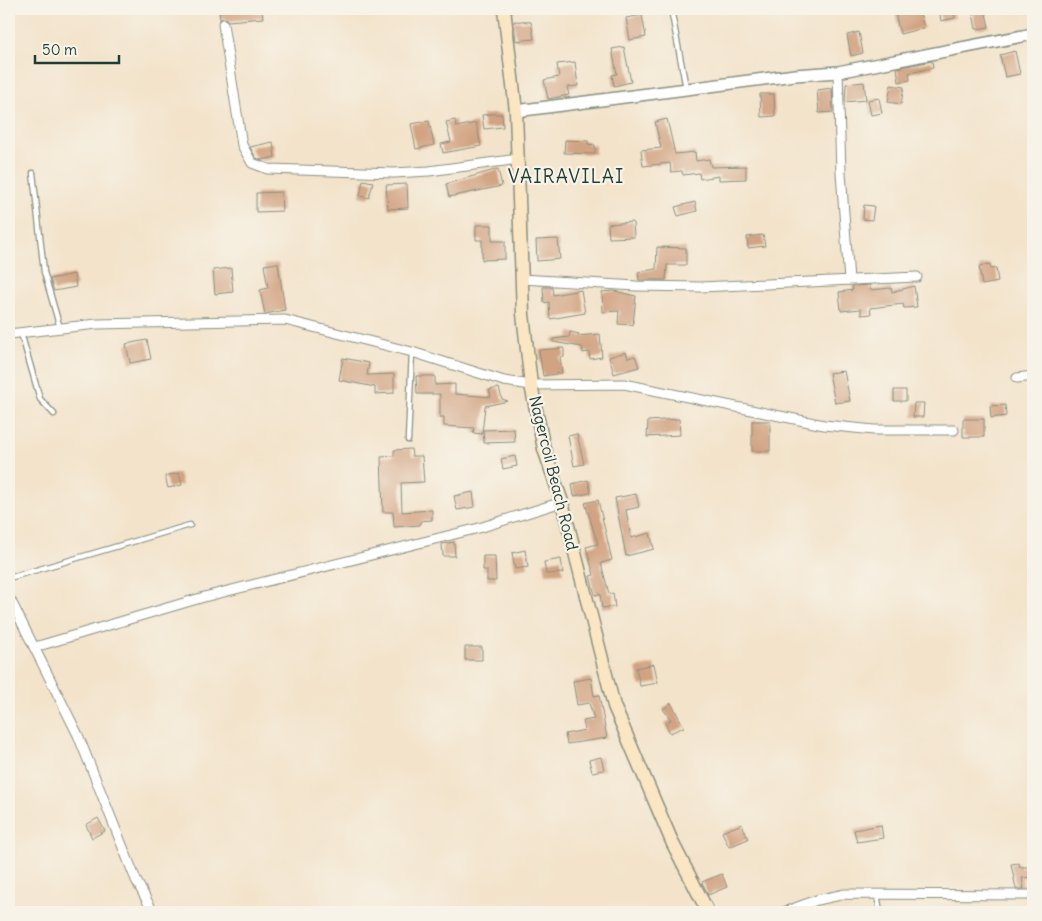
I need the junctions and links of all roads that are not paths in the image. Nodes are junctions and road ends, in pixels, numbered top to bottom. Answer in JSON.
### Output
{"nodes":[{"id":1,"x":504,"y":9,"type":"edge"},
{"id":2,"x":672,"y":9,"type":"edge"},
{"id":3,"x":223,"y":24,"type":"dead end"},
{"id":4,"x":1033,"y":34,"type":"edge"},
{"id":5,"x":838,"y":72,"type":"junction"},
{"id":6,"x":686,"y":89,"type":"junction"},
{"id":7,"x":516,"y":112,"type":"junction"},
{"id":8,"x":519,"y":159,"type":"junction"},
{"id":9,"x":33,"y":173,"type":"dead end"},
{"id":10,"x":917,"y":277,"type":"dead end"},
{"id":11,"x":522,"y":279,"type":"junction"},
{"id":12,"x":849,"y":280,"type":"junction"},
{"id":13,"x":60,"y":328,"type":"junction"},
{"id":14,"x":21,"y":333,"type":"junction"},
{"id":15,"x":9,"y":334,"type":"edge"},
{"id":16,"x":412,"y":352,"type":"junction"},
{"id":17,"x":1033,"y":376,"type":"edge"},
{"id":18,"x":1017,"y":378,"type":"dead end"},
{"id":19,"x":532,"y":385,"type":"junction"},
{"id":20,"x":54,"y":414,"type":"dead end"},
{"id":21,"x":954,"y":430,"type":"dead end"},
{"id":22,"x":408,"y":440,"type":"dead end"},
{"id":23,"x":562,"y":502,"type":"junction"},
{"id":24,"x":190,"y":525,"type":"dead end"},
{"id":25,"x":9,"y":578,"type":"edge"},
{"id":26,"x":9,"y":597,"type":"edge"},
{"id":27,"x":34,"y":647,"type":"junction"},
{"id":28,"x":877,"y":894,"type":"junction"},
{"id":29,"x":1033,"y":895,"type":"edge"},
{"id":30,"x":153,"y":912,"type":"edge"},
{"id":31,"x":708,"y":912,"type":"edge"},
{"id":32,"x":784,"y":912,"type":"edge"},
{"id":33,"x":880,"y":912,"type":"edge"}],
"edges":[{"from":1,"to":7,"type":"main road","name":"Nagercoil Beach Road"},
{"from":2,"to":6,"type":"lane"},
{"from":3,"to":8,"type":"street"},
{"from":4,"to":5,"type":"street"},
{"from":5,"to":6,"type":"street"},
{"from":5,"to":12,"type":"street"},
{"from":6,"to":7,"type":"street"},
{"from":7,"to":8,"type":"main road","name":"Nagercoil Beach Road"},
{"from":8,"to":11,"type":"main road","name":"Nagercoil Beach Road"},
{"from":9,"to":13,"type":"lane"},
{"from":10,"to":12,"type":"street"},
{"from":11,"to":12,"type":"street"},
{"from":11,"to":19,"type":"main road","name":"Nagercoil Beach Road"},
{"from":13,"to":14,"type":"street"},
{"from":13,"to":16,"type":"street"},
{"from":14,"to":15,"type":"street"},
{"from":14,"to":20,"type":"lane"},
{"from":16,"to":19,"type":"street"},
{"from":16,"to":22,"type":"lane"},
{"from":17,"to":18,"type":"street"},
{"from":19,"to":21,"type":"street"},
{"from":19,"to":23,"type":"main road","name":"Nagercoil Beach Road"},
{"from":23,"to":27,"type":"street"},
{"from":23,"to":31,"type":"main road","name":"Nagercoil Beach Road"},
{"from":24,"to":25,"type":"lane"},
{"from":26,"to":27,"type":"street"},
{"from":27,"to":30,"type":"street"},
{"from":28,"to":29,"type":"street"},
{"from":28,"to":32,"type":"street"},
{"from":28,"to":33,"type":"lane"}]}
